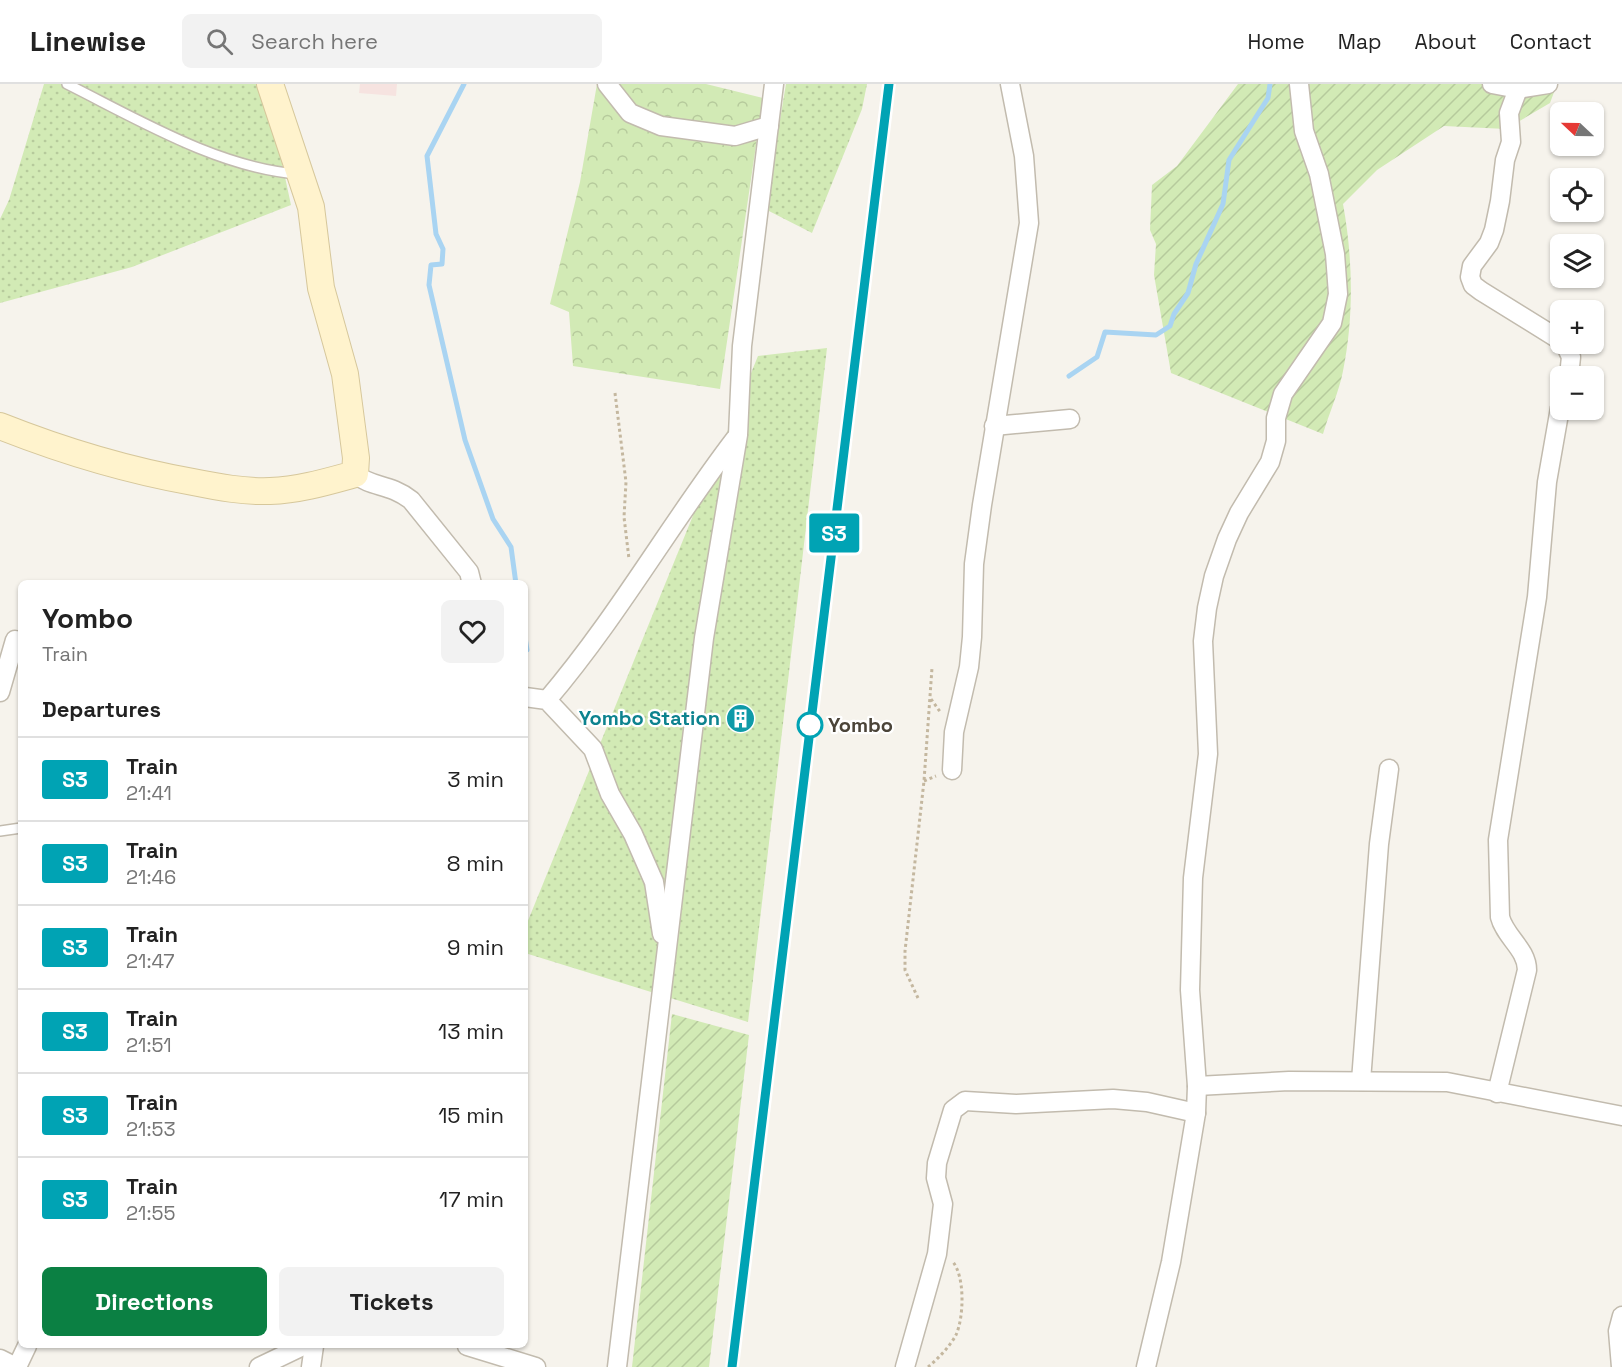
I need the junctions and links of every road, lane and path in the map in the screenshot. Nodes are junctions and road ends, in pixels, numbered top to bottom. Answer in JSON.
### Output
{"nodes":[{"id":1,"x":67,"y":84,"type":"edge"},
{"id":2,"x":270,"y":84,"type":"edge"},
{"id":3,"x":607,"y":84,"type":"edge"},
{"id":4,"x":774,"y":84,"type":"edge"},
{"id":5,"x":1010,"y":84,"type":"edge"},
{"id":6,"x":1299,"y":84,"type":"edge"},
{"id":7,"x":1492,"y":84,"type":"edge"},
{"id":8,"x":1548,"y":84,"type":"edge"},
{"id":9,"x":1518,"y":89,"type":"junction"},
{"id":10,"x":769,"y":126,"type":"junction"},
{"id":11,"x":300,"y":174,"type":"junction"},
{"id":12,"x":1550,"y":334,"type":"edge"},
{"id":13,"x":615,"y":393,"type":"dead end"},
{"id":14,"x":1070,"y":419,"type":"dead end"},
{"id":15,"x":1558,"y":420,"type":"edge"},
{"id":16,"x":0,"y":426,"type":"edge"},
{"id":17,"x":994,"y":426,"type":"junction"},
{"id":18,"x":738,"y":435,"type":"junction"},
{"id":19,"x":355,"y":474,"type":"junction"},
{"id":20,"x":471,"y":580,"type":"edge"},
{"id":21,"x":632,"y":585,"type":"junction"},
{"id":22,"x":15,"y":640,"type":"dead end"},
{"id":23,"x":932,"y":668,"type":"dead end"},
{"id":24,"x":0,"y":692,"type":"edge"},
{"id":25,"x":528,"y":697,"type":"edge"},
{"id":26,"x":547,"y":700,"type":"junction"},
{"id":27,"x":1389,"y":769,"type":"dead end"},
{"id":28,"x":952,"y":771,"type":"dead end"},
{"id":29,"x":18,"y":828,"type":"edge"},
{"id":30,"x":0,"y":831,"type":"edge"},
{"id":31,"x":666,"y":957,"type":"junction"},
{"id":32,"x":918,"y":999,"type":"dead end"},
{"id":33,"x":1361,"y":1081,"type":"junction"},
{"id":34,"x":1197,"y":1086,"type":"junction"},
{"id":35,"x":1497,"y":1093,"type":"junction"},
{"id":36,"x":1196,"y":1113,"type":"junction"},
{"id":37,"x":1622,"y":1116,"type":"edge"},
{"id":38,"x":937,"y":1254,"type":"junction"},
{"id":39,"x":1622,"y":1317,"type":"edge"},
{"id":40,"x":26,"y":1348,"type":"edge"},
{"id":41,"x":299,"y":1348,"type":"edge"},
{"id":42,"x":314,"y":1348,"type":"edge"},
{"id":43,"x":474,"y":1348,"type":"edge"},
{"id":44,"x":0,"y":1359,"type":"edge"},
{"id":45,"x":17,"y":1367,"type":"edge"},
{"id":46,"x":259,"y":1367,"type":"edge"},
{"id":47,"x":311,"y":1367,"type":"edge"},
{"id":48,"x":536,"y":1367,"type":"edge"},
{"id":49,"x":616,"y":1367,"type":"edge"},
{"id":50,"x":905,"y":1367,"type":"edge"},
{"id":51,"x":928,"y":1367,"type":"edge"},
{"id":52,"x":1146,"y":1367,"type":"edge"},
{"id":53,"x":1621,"y":1367,"type":"edge"}],
"edges":[{"from":1,"to":11,"type":"lane"},
{"from":2,"to":11,"type":"street"},
{"from":3,"to":10,"type":"street"},
{"from":4,"to":10,"type":"street"},
{"from":5,"to":17,"type":"street"},
{"from":6,"to":34,"type":"street"},
{"from":7,"to":9,"type":"street"},
{"from":8,"to":9,"type":"street"},
{"from":9,"to":12,"type":"street"},
{"from":10,"to":18,"type":"street"},
{"from":11,"to":19,"type":"street"},
{"from":13,"to":21,"type":"path"},
{"from":14,"to":17,"type":"street"},
{"from":15,"to":35,"type":"street"},
{"from":16,"to":19,"type":"street"},
{"from":17,"to":28,"type":"street"},
{"from":18,"to":21,"type":"street"},
{"from":18,"to":31,"type":"street"},
{"from":19,"to":20,"type":"street"},
{"from":21,"to":26,"type":"street"},
{"from":22,"to":24,"type":"street"},
{"from":23,"to":32,"type":"path"},
{"from":25,"to":26,"type":"street"},
{"from":26,"to":31,"type":"street"},
{"from":27,"to":33,"type":"street"},
{"from":29,"to":30,"type":"lane"},
{"from":31,"to":49,"type":"street"},
{"from":33,"to":34,"type":"street"},
{"from":33,"to":35,"type":"street"},
{"from":34,"to":36,"type":"street"},
{"from":35,"to":37,"type":"street"},
{"from":36,"to":38,"type":"street"},
{"from":36,"to":52,"type":"street"},
{"from":38,"to":50,"type":"street"},
{"from":38,"to":51,"type":"path"},
{"from":39,"to":53,"type":"street"},
{"from":40,"to":45,"type":"street"},
{"from":41,"to":46,"type":"street"},
{"from":42,"to":47,"type":"street"},
{"from":43,"to":48,"type":"street"},
{"from":44,"to":45,"type":"street"}]}
